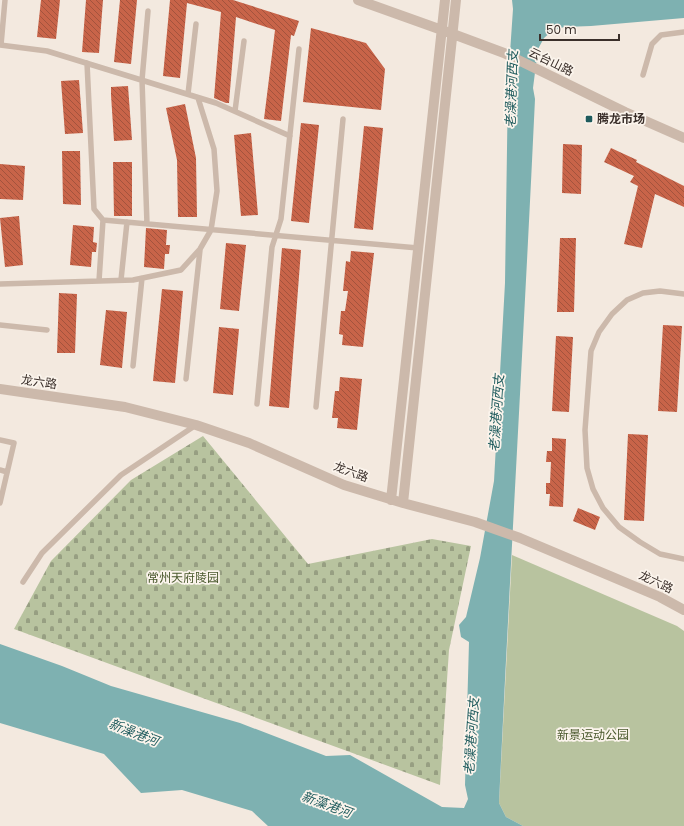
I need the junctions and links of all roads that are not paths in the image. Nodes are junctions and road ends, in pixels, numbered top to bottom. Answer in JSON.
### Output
{"nodes":[{"id":1,"x":5,"y":0,"type":"edge"},
{"id":2,"x":358,"y":0,"type":"edge"},
{"id":3,"x":446,"y":0,"type":"edge"},
{"id":4,"x":456,"y":0,"type":"edge"},
{"id":5,"x":148,"y":11,"type":"dead end"},
{"id":6,"x":196,"y":24,"type":"dead end"},
{"id":7,"x":442,"y":30,"type":"junction"},
{"id":8,"x":684,"y":32,"type":"edge"},
{"id":9,"x":453,"y":34,"type":"junction"},
{"id":10,"x":244,"y":41,"type":"dead end"},
{"id":11,"x":1,"y":45,"type":"edge"},
{"id":12,"x":299,"y":49,"type":"dead end"},
{"id":13,"x":87,"y":63,"type":"junction"},
{"id":14,"x":642,"y":75,"type":"dead end"},
{"id":15,"x":142,"y":80,"type":"junction"},
{"id":16,"x":188,"y":94,"type":"junction"},
{"id":17,"x":198,"y":98,"type":"junction"},
{"id":18,"x":235,"y":111,"type":"junction"},
{"id":19,"x":343,"y":119,"type":"dead end"},
{"id":20,"x":290,"y":136,"type":"junction"},
{"id":21,"x":684,"y":138,"type":"edge"},
{"id":22,"x":103,"y":220,"type":"junction"},
{"id":23,"x":127,"y":222,"type":"junction"},
{"id":24,"x":147,"y":224,"type":"junction"},
{"id":25,"x":211,"y":230,"type":"junction"},
{"id":26,"x":276,"y":235,"type":"junction"},
{"id":27,"x":332,"y":240,"type":"junction"},
{"id":28,"x":418,"y":248,"type":"junction"},
{"id":29,"x":200,"y":249,"type":"junction"},
{"id":30,"x":142,"y":278,"type":"junction"},
{"id":31,"x":121,"y":280,"type":"junction"},
{"id":32,"x":99,"y":281,"type":"junction"},
{"id":33,"x":0,"y":284,"type":"edge"},
{"id":34,"x":684,"y":294,"type":"edge"},
{"id":35,"x":0,"y":325,"type":"edge"},
{"id":36,"x":47,"y":330,"type":"dead end"},
{"id":37,"x":132,"y":366,"type":"dead end"},
{"id":38,"x":186,"y":379,"type":"dead end"},
{"id":39,"x":0,"y":389,"type":"edge"},
{"id":40,"x":257,"y":404,"type":"dead end"},
{"id":41,"x":316,"y":407,"type":"dead end"},
{"id":42,"x":196,"y":425,"type":"junction"},
{"id":43,"x":0,"y":440,"type":"edge"},
{"id":44,"x":0,"y":470,"type":"edge"},
{"id":45,"x":8,"y":472,"type":"junction"},
{"id":46,"x":391,"y":500,"type":"junction"},
{"id":47,"x":0,"y":501,"type":"edge"},
{"id":48,"x":403,"y":503,"type":"junction"},
{"id":49,"x":684,"y":560,"type":"edge"},
{"id":50,"x":23,"y":582,"type":"dead end"},
{"id":51,"x":684,"y":610,"type":"edge"}],
"edges":[{"from":1,"to":11,"type":"lane"},
{"from":2,"to":7,"type":"street","name":"云台山路"},
{"from":3,"to":7,"type":"street"},
{"from":4,"to":9,"type":"street"},
{"from":5,"to":15,"type":"lane"},
{"from":6,"to":16,"type":"lane"},
{"from":7,"to":9,"type":"street","name":"云台山路"},
{"from":7,"to":28,"type":"street"},
{"from":8,"to":14,"type":"lane"},
{"from":9,"to":21,"type":"street","name":"云台山路"},
{"from":9,"to":48,"type":"street"},
{"from":10,"to":18,"type":"lane"},
{"from":11,"to":13,"type":"lane"},
{"from":12,"to":20,"type":"lane"},
{"from":13,"to":15,"type":"lane"},
{"from":13,"to":22,"type":"lane"},
{"from":15,"to":16,"type":"lane"},
{"from":15,"to":24,"type":"lane"},
{"from":16,"to":17,"type":"lane"},
{"from":17,"to":18,"type":"lane"},
{"from":17,"to":25,"type":"lane"},
{"from":18,"to":20,"type":"lane"},
{"from":19,"to":27,"type":"lane"},
{"from":20,"to":26,"type":"lane"},
{"from":22,"to":23,"type":"lane"},
{"from":22,"to":32,"type":"lane"},
{"from":23,"to":24,"type":"lane"},
{"from":23,"to":31,"type":"lane"},
{"from":24,"to":25,"type":"lane"},
{"from":25,"to":26,"type":"lane"},
{"from":25,"to":29,"type":"lane"},
{"from":26,"to":27,"type":"lane"},
{"from":26,"to":40,"type":"lane"},
{"from":27,"to":28,"type":"lane"},
{"from":27,"to":41,"type":"lane"},
{"from":28,"to":46,"type":"street"},
{"from":29,"to":30,"type":"lane"},
{"from":29,"to":38,"type":"lane"},
{"from":30,"to":31,"type":"lane"},
{"from":30,"to":37,"type":"lane"},
{"from":31,"to":32,"type":"lane"},
{"from":32,"to":33,"type":"lane"},
{"from":34,"to":49,"type":"lane"},
{"from":35,"to":36,"type":"lane"},
{"from":39,"to":42,"type":"street","name":"龙六路"},
{"from":42,"to":46,"type":"street","name":"龙六路"},
{"from":42,"to":50,"type":"lane"},
{"from":43,"to":45,"type":"lane"},
{"from":44,"to":45,"type":"lane"},
{"from":45,"to":47,"type":"lane"},
{"from":46,"to":48,"type":"street","name":"龙六路"},
{"from":48,"to":51,"type":"street","name":"龙六路"}]}
